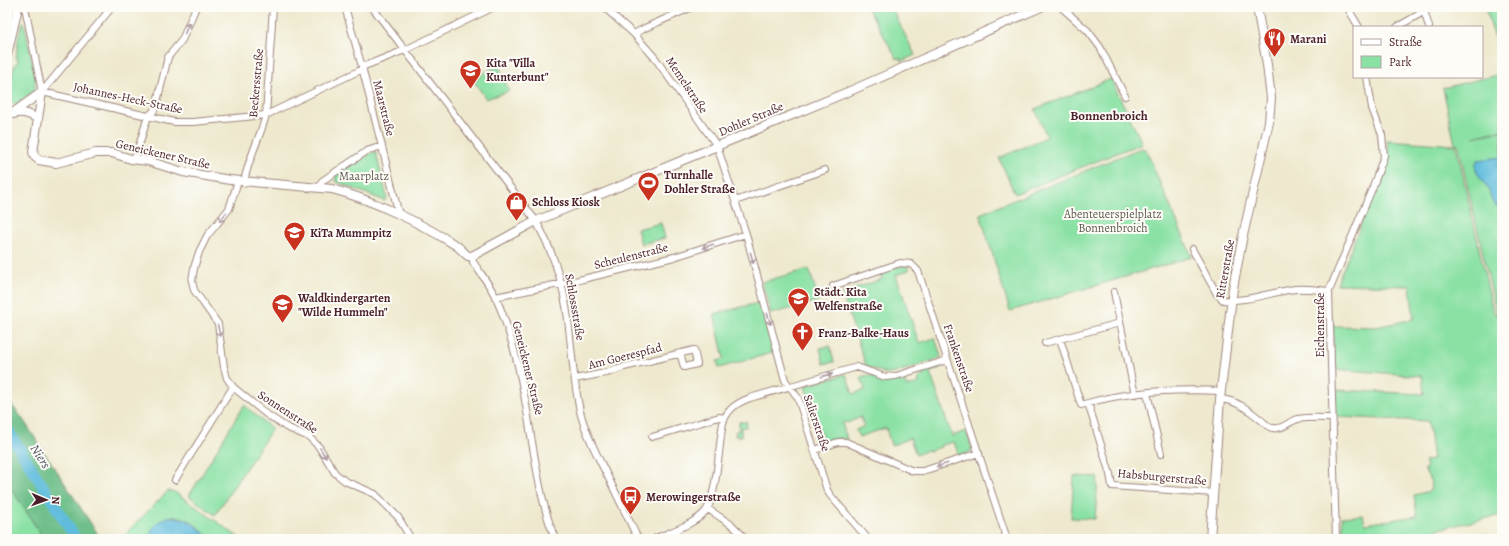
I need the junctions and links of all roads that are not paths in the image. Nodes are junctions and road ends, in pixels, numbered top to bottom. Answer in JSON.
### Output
{"nodes":[{"id":1,"x":18,"y":7,"type":"edge"},
{"id":2,"x":25,"y":7,"type":"edge"},
{"id":3,"x":112,"y":7,"type":"edge"},
{"id":4,"x":196,"y":7,"type":"edge"},
{"id":5,"x":273,"y":7,"type":"edge"},
{"id":6,"x":346,"y":7,"type":"edge"},
{"id":7,"x":372,"y":7,"type":"edge"},
{"id":8,"x":494,"y":7,"type":"edge"},
{"id":9,"x":604,"y":7,"type":"edge"},
{"id":10,"x":692,"y":7,"type":"edge"},
{"id":11,"x":1041,"y":7,"type":"edge"},
{"id":12,"x":1061,"y":7,"type":"edge"},
{"id":13,"x":1257,"y":7,"type":"edge"},
{"id":14,"x":1347,"y":7,"type":"edge"},
{"id":15,"x":1432,"y":7,"type":"edge"},
{"id":16,"x":1424,"y":12,"type":"junction"},
{"id":17,"x":1358,"y":26,"type":"edge"},
{"id":18,"x":1399,"y":26,"type":"edge"},
{"id":19,"x":1429,"y":26,"type":"edge"},
{"id":20,"x":634,"y":34,"type":"junction"},
{"id":21,"x":405,"y":50,"type":"junction"},
{"id":22,"x":7,"y":55,"type":"edge"},
{"id":23,"x":362,"y":68,"type":"junction"},
{"id":24,"x":1367,"y":78,"type":"edge"},
{"id":25,"x":42,"y":92,"type":"junction"},
{"id":26,"x":1125,"y":96,"type":"dead end"},
{"id":27,"x":266,"y":115,"type":"junction"},
{"id":28,"x":9,"y":116,"type":"edge"},
{"id":29,"x":148,"y":116,"type":"junction"},
{"id":30,"x":38,"y":119,"type":"junction"},
{"id":31,"x":382,"y":146,"type":"junction"},
{"id":32,"x":717,"y":146,"type":"junction"},
{"id":33,"x":135,"y":159,"type":"junction"},
{"id":34,"x":825,"y":170,"type":"dead end"},
{"id":35,"x":241,"y":182,"type":"junction"},
{"id":36,"x":320,"y":187,"type":"junction"},
{"id":37,"x":735,"y":201,"type":"junction"},
{"id":38,"x":399,"y":214,"type":"junction"},
{"id":39,"x":536,"y":221,"type":"junction"},
{"id":40,"x":746,"y":234,"type":"junction"},
{"id":41,"x":1192,"y":249,"type":"dead end"},
{"id":42,"x":472,"y":256,"type":"junction"},
{"id":43,"x":562,"y":284,"type":"junction"},
{"id":44,"x":833,"y":286,"type":"dead end"},
{"id":45,"x":1114,"y":292,"type":"dead end"},
{"id":46,"x":1329,"y":292,"type":"junction"},
{"id":47,"x":495,"y":297,"type":"junction"},
{"id":48,"x":1232,"y":301,"type":"junction"},
{"id":49,"x":1120,"y":323,"type":"junction"},
{"id":50,"x":1060,"y":339,"type":"junction"},
{"id":51,"x":1046,"y":343,"type":"dead end"},
{"id":52,"x":680,"y":353,"type":"dead end"},
{"id":53,"x":947,"y":360,"type":"junction"},
{"id":54,"x":575,"y":379,"type":"junction"},
{"id":55,"x":233,"y":387,"type":"junction"},
{"id":56,"x":789,"y":387,"type":"junction"},
{"id":57,"x":1147,"y":393,"type":"junction"},
{"id":58,"x":1136,"y":394,"type":"junction"},
{"id":59,"x":1221,"y":395,"type":"junction"},
{"id":60,"x":1088,"y":403,"type":"junction"},
{"id":61,"x":725,"y":418,"type":"junction"},
{"id":62,"x":1332,"y":418,"type":"junction"},
{"id":63,"x":652,"y":437,"type":"dead end"},
{"id":64,"x":815,"y":450,"type":"junction"},
{"id":65,"x":979,"y":453,"type":"junction"},
{"id":66,"x":1161,"y":454,"type":"dead end"},
{"id":67,"x":175,"y":480,"type":"dead end"},
{"id":68,"x":1212,"y":493,"type":"junction"},
{"id":69,"x":708,"y":509,"type":"junction"},
{"id":70,"x":411,"y":539,"type":"edge"},
{"id":71,"x":555,"y":539,"type":"edge"},
{"id":72,"x":638,"y":539,"type":"edge"},
{"id":73,"x":654,"y":539,"type":"edge"},
{"id":74,"x":746,"y":539,"type":"edge"},
{"id":75,"x":868,"y":539,"type":"edge"},
{"id":76,"x":1007,"y":539,"type":"edge"},
{"id":77,"x":1210,"y":539,"type":"edge"},
{"id":78,"x":1336,"y":539,"type":"edge"}],
"edges":[{"from":1,"to":22,"type":"main road"},
{"from":2,"to":25,"type":"street","name":"Geneickener Straße"},
{"from":3,"to":25,"type":"street"},
{"from":29,"to":4,"type":"street","one_way":true},
{"from":5,"to":27,"type":"street","name":"Beckersstraße"},
{"from":6,"to":23,"type":"street","name":"Maarstraße"},
{"from":7,"to":21,"type":"street","name":"Schlossstraße"},
{"from":8,"to":21,"type":"street","name":"Johannes-Heck-Straße"},
{"from":9,"to":20,"type":"street","name":"Memelstraße"},
{"from":10,"to":20,"type":"street"},
{"from":11,"to":32,"type":"main road","name":"Dohler Straße"},
{"from":12,"to":26,"type":"street"},
{"from":13,"to":48,"type":"main road","name":"Ritterstraße"},
{"from":14,"to":17,"type":"street"},
{"from":15,"to":16,"type":"street"},
{"from":16,"to":18,"type":"street"},
{"from":16,"to":19,"type":"street"},
{"from":20,"to":32,"type":"street","name":"Memelstraße"},
{"from":21,"to":23,"type":"street","name":"Johannes-Heck-Straße"},
{"from":21,"to":39,"type":"street","name":"Schlossstraße"},
{"from":23,"to":27,"type":"street","name":"Johannes-Heck-Straße"},
{"from":23,"to":31,"type":"street","name":"Maarstraße"},
{"from":24,"to":46,"type":"street","name":"Eichenstraße"},
{"from":25,"to":28,"type":"main road"},
{"from":25,"to":29,"type":"street","name":"Johannes-Heck-Straße"},
{"from":25,"to":30,"type":"main road","name":"Geneickener Straße"},
{"from":27,"to":29,"type":"street","name":"Johannes-Heck-Straße"},
{"from":27,"to":35,"type":"street","name":"Beckersstraße"},
{"from":28,"to":30,"type":"main road"},
{"from":29,"to":33,"type":"street"},
{"from":30,"to":33,"type":"main road","name":"Geneickener Straße"},
{"from":31,"to":36,"type":"street"},
{"from":31,"to":38,"type":"street","name":"Maarstraße"},
{"from":32,"to":37,"type":"street","name":"Memelstraße"},
{"from":32,"to":39,"type":"main road","name":"Dohler Straße"},
{"from":33,"to":35,"type":"main road","name":"Geneickener Straße"},
{"from":34,"to":37,"type":"street"},
{"from":35,"to":36,"type":"main road","name":"Geneickener Straße"},
{"from":35,"to":55,"type":"street","name":"Sonnenstraße","one_way":true},
{"from":36,"to":38,"type":"main road","name":"Geneickener Straße"},
{"from":37,"to":40,"type":"street","name":"Memelstraße"},
{"from":38,"to":42,"type":"main road","name":"Geneickener Straße"},
{"from":39,"to":42,"type":"main road","name":"Dohler Straße"},
{"from":39,"to":43,"type":"street","name":"Schlossstraße"},
{"from":40,"to":43,"type":"street","name":"Scheulenstraße","one_way":true},
{"from":40,"to":56,"type":"street","name":"Salierstraße","one_way":true},
{"from":41,"to":48,"type":"street"},
{"from":42,"to":47,"type":"street","name":"Geneickener Straße"},
{"from":43,"to":47,"type":"street","name":"Scheulenstraße"},
{"from":43,"to":54,"type":"street","name":"Schlossstraße"},
{"from":44,"to":53,"type":"street","name":"Frankenstraße"},
{"from":45,"to":49,"type":"street"},
{"from":46,"to":48,"type":"street"},
{"from":46,"to":62,"type":"street","name":"Eichenstraße"},
{"from":47,"to":71,"type":"street","name":"Geneickener Straße"},
{"from":48,"to":59,"type":"main road","name":"Ritterstraße"},
{"from":49,"to":50,"type":"street"},
{"from":49,"to":58,"type":"street"},
{"from":50,"to":51,"type":"street"},
{"from":50,"to":60,"type":"street"},
{"from":52,"to":54,"type":"street","name":"Am Goerespfad"},
{"from":56,"to":53,"type":"street","one_way":true},
{"from":53,"to":65,"type":"street","name":"Frankenstraße"},
{"from":54,"to":72,"type":"street","name":"Schlossstraße"},
{"from":55,"to":67,"type":"street"},
{"from":55,"to":70,"type":"street","name":"Sonnenstraße","one_way":true},
{"from":56,"to":61,"type":"street"},
{"from":56,"to":64,"type":"street","name":"Salierstraße"},
{"from":57,"to":58,"type":"street"},
{"from":57,"to":59,"type":"street"},
{"from":57,"to":66,"type":"street","name":"Habsburgerstraße"},
{"from":58,"to":60,"type":"street"},
{"from":59,"to":62,"type":"street"},
{"from":59,"to":68,"type":"main road","name":"Ritterstraße"},
{"from":60,"to":68,"type":"street","name":"Habsburgerstraße"},
{"from":61,"to":63,"type":"street"},
{"from":61,"to":69,"type":"street"},
{"from":62,"to":78,"type":"street","name":"Eichenstraße"},
{"from":65,"to":64,"type":"street","one_way":true},
{"from":64,"to":75,"type":"street","name":"Salierstraße"},
{"from":65,"to":76,"type":"street","name":"Frankenstraße"},
{"from":68,"to":77,"type":"main road","name":"Ritterstraße"},
{"from":69,"to":73,"type":"street"},
{"from":69,"to":74,"type":"street"}]}
